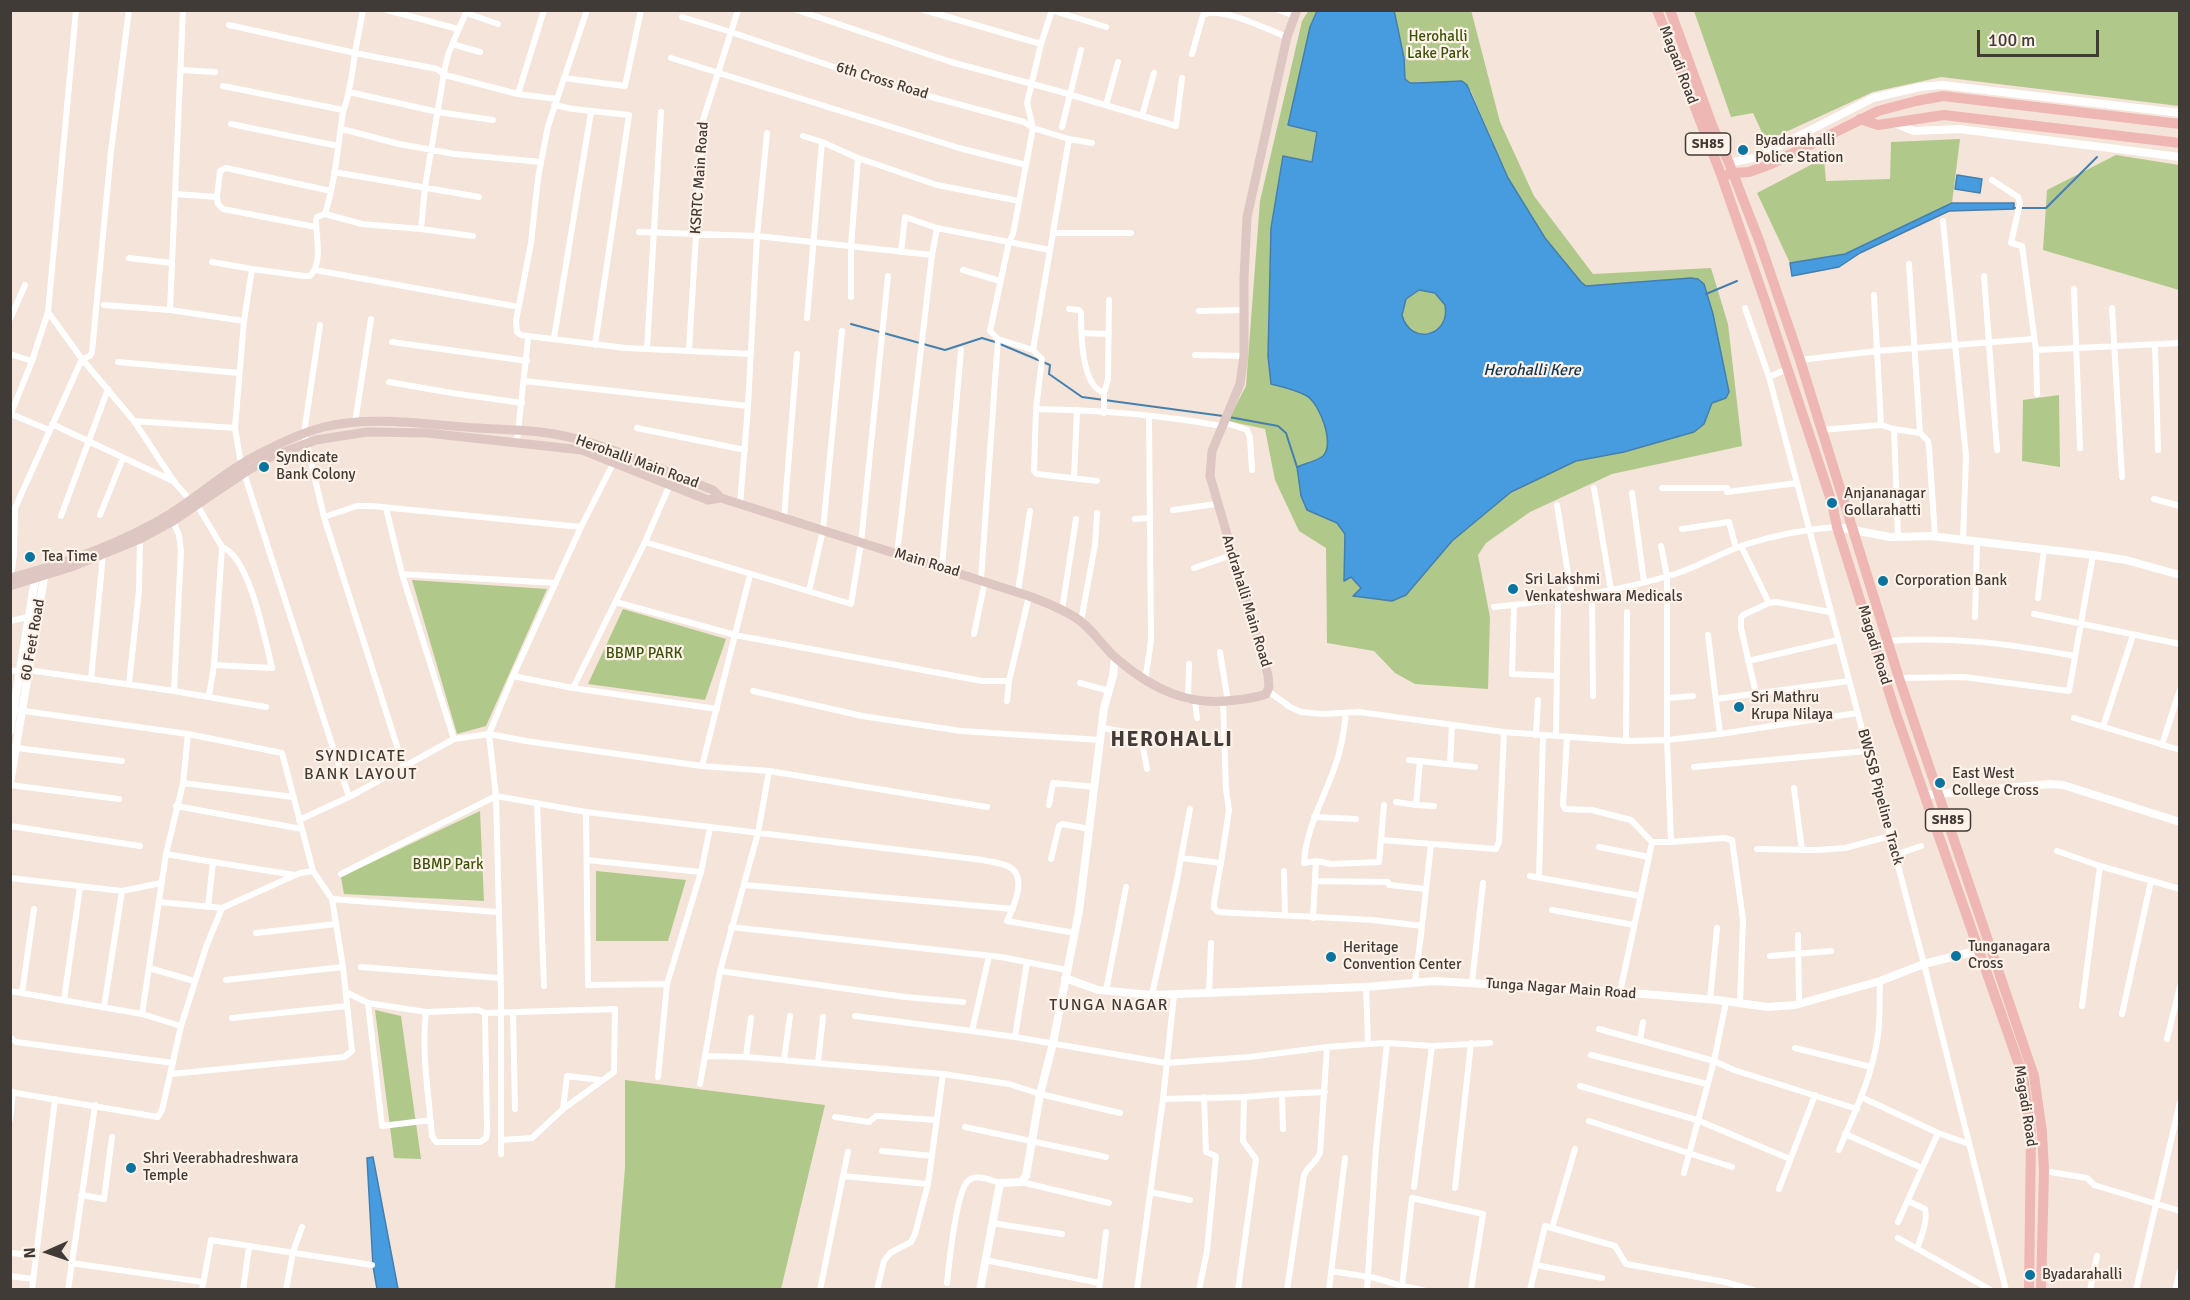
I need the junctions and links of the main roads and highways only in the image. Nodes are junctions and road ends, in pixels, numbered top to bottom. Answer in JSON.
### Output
{"nodes":[{"id":1,"x":1657,"y":10,"type":"edge"},
{"id":2,"x":1670,"y":10,"type":"edge"},
{"id":3,"x":1296,"y":13,"type":"edge"},
{"id":4,"x":1860,"y":119,"type":"junction"},
{"id":5,"x":2180,"y":124,"type":"edge"},
{"id":6,"x":1707,"y":127,"type":"junction"},
{"id":7,"x":2180,"y":143,"type":"edge"},
{"id":8,"x":1731,"y":168,"type":"junction"},
{"id":9,"x":1722,"y":177,"type":"junction"},
{"id":10,"x":306,"y":438,"type":"junction"},
{"id":11,"x":617,"y":457,"type":"junction"},
{"id":12,"x":721,"y":498,"type":"joint"},
{"id":13,"x":193,"y":503,"type":"junction"},
{"id":14,"x":40,"y":573,"type":"junction"},
{"id":15,"x":11,"y":578,"type":"edge"},
{"id":16,"x":11,"y":586,"type":"edge"},
{"id":17,"x":1225,"y":702,"type":"joint"},
{"id":18,"x":1985,"y":949,"type":"junction"},
{"id":19,"x":2029,"y":1290,"type":"edge"},
{"id":20,"x":2041,"y":1290,"type":"edge"}],
"edges":[{"from":1,"to":6,"type":"main road","name":"Magadi Road","number":"SH85"},
{"from":2,"to":6,"type":"main road","name":"Magadi Road","number":"SH85"},
{"from":3,"to":17,"type":"main road","name":"Andrahalli Main Road"},
{"from":4,"to":5,"type":"main road"},
{"from":4,"to":7,"type":"main road"},
{"from":4,"to":8,"type":"main road"},
{"from":6,"to":8,"type":"main road","name":"Magadi Road","number":"SH85"},
{"from":6,"to":9,"type":"main road","name":"Magadi Road","number":"SH85"},
{"from":8,"to":9,"type":"main road"},
{"from":8,"to":18,"type":"main road","name":"Magadi Road","number":"SH85"},
{"from":9,"to":18,"type":"main road","name":"Magadi Road","number":"SH85"},
{"from":10,"to":11,"type":"main road","name":"Herohalli Main Road"},
{"from":10,"to":11,"type":"main road","name":"Herohalli Main Road"},
{"from":10,"to":13,"type":"main road","name":"Herohalli Main Road"},
{"from":11,"to":12,"type":"main road","name":"Herohalli Main Road"},
{"from":12,"to":17,"type":"main road","name":"Main Road"},
{"from":13,"to":14,"type":"main road","name":"Herohalli Main Road"},
{"from":13,"to":14,"type":"main road","name":"Herohalli Main Road"},
{"from":14,"to":15,"type":"main road","name":"Herohalli Main Road"},
{"from":14,"to":16,"type":"main road","name":"Herohalli Main Road"},
{"from":18,"to":19,"type":"main road","name":"Magadi Road","number":"SH85"},
{"from":18,"to":20,"type":"main road","name":"Magadi Road","number":"SH85"}]}
